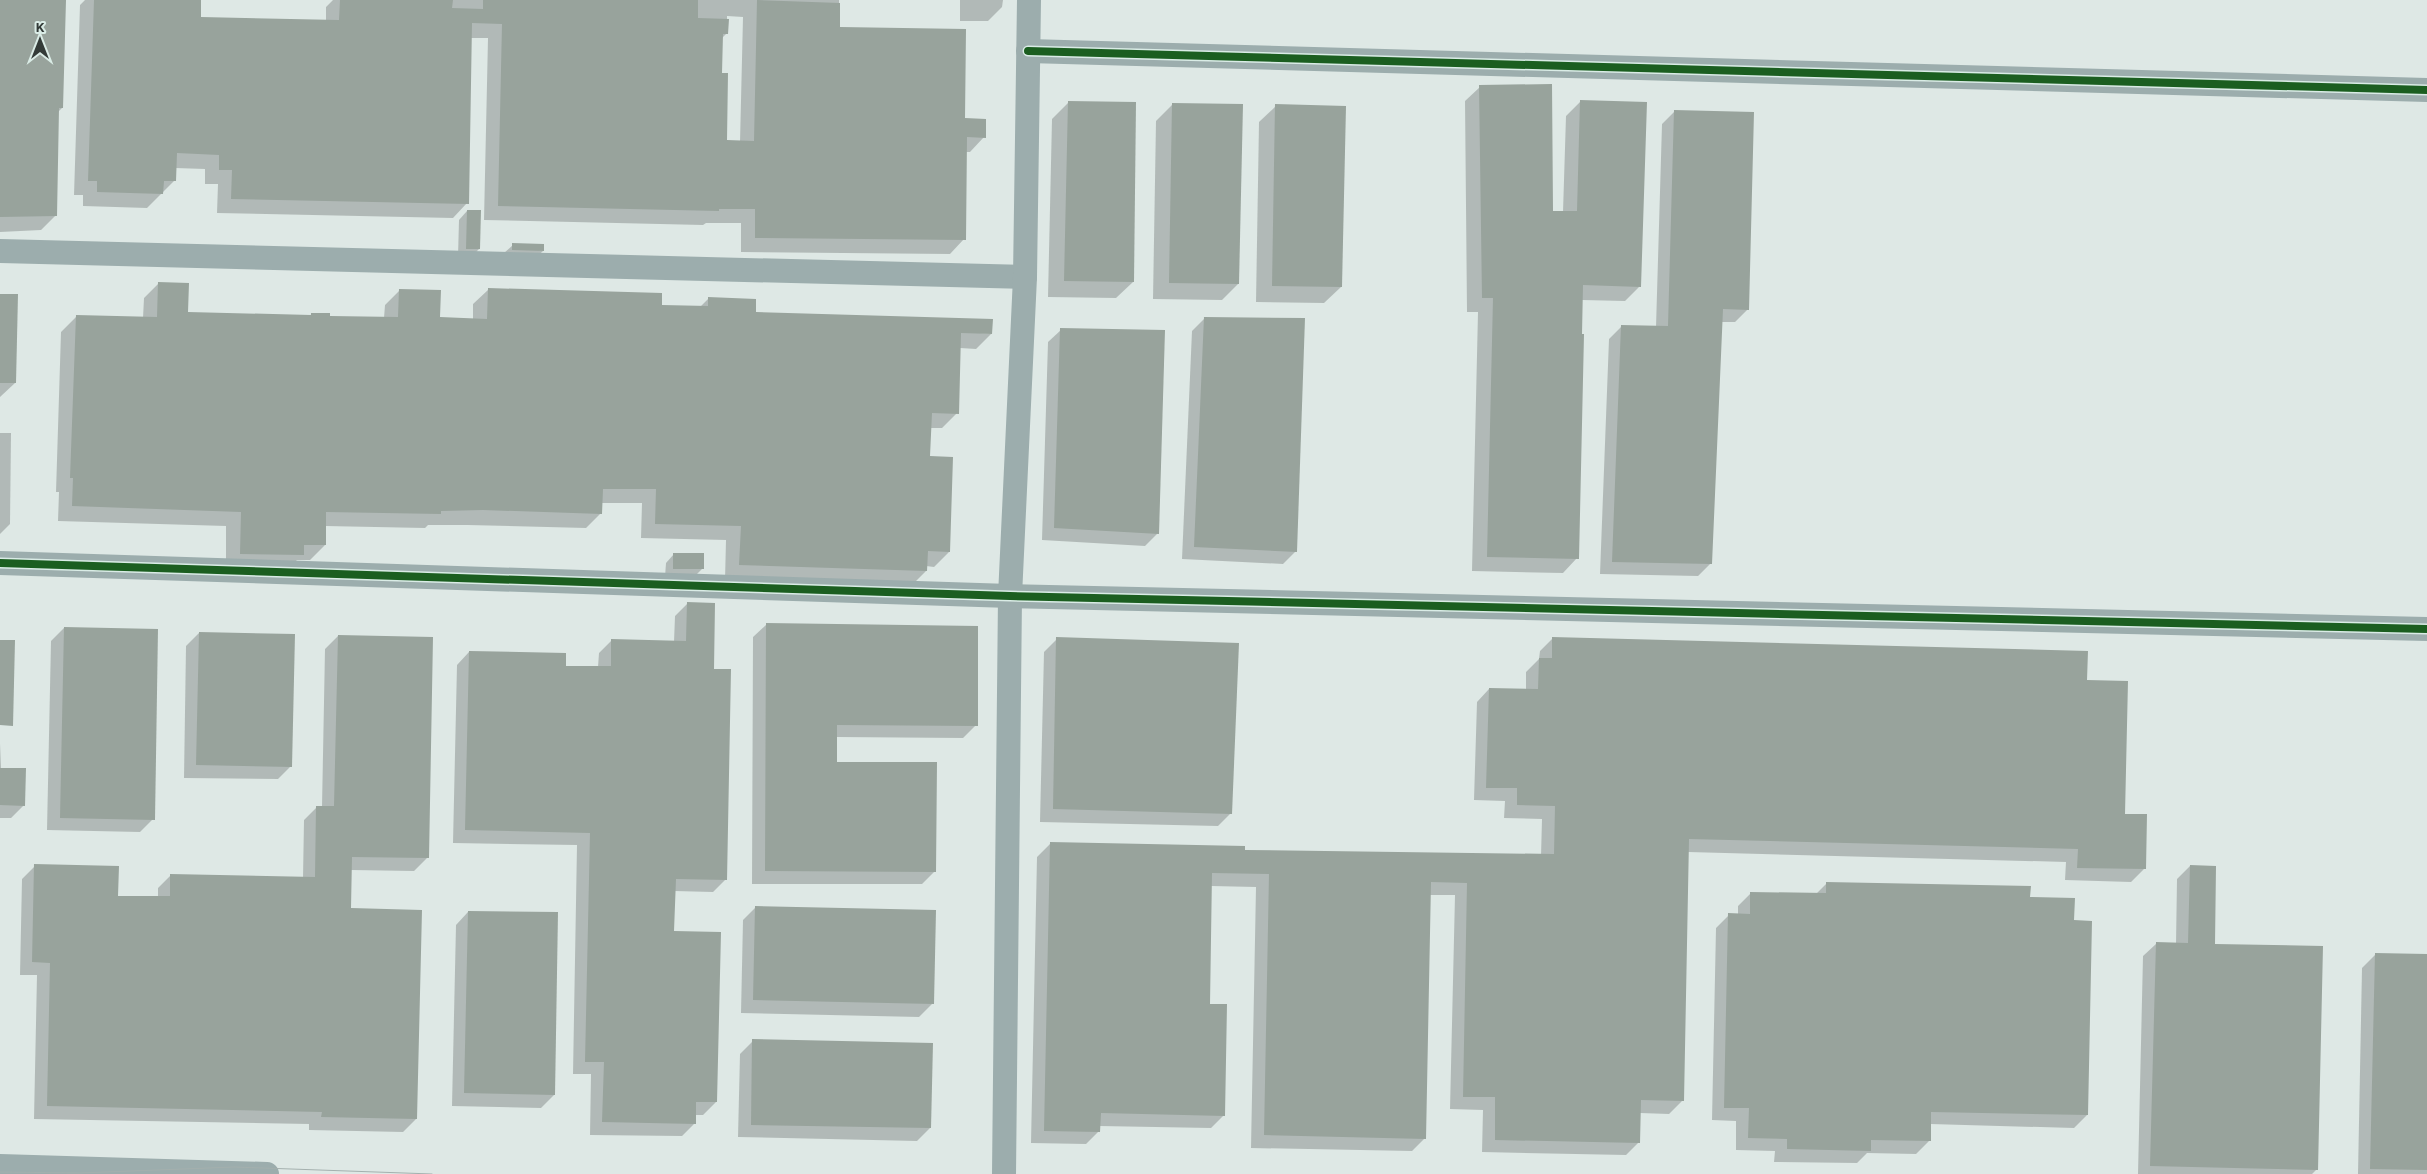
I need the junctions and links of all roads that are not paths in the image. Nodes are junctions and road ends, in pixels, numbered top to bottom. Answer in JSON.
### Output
{"nodes":[{"id":1,"x":1029,"y":0,"type":"edge"},
{"id":2,"x":1028,"y":51,"type":"junction"},
{"id":3,"x":2427,"y":90,"type":"edge"},
{"id":4,"x":0,"y":251,"type":"edge"},
{"id":5,"x":1024,"y":277,"type":"junction"},
{"id":6,"x":0,"y":563,"type":"edge"},
{"id":7,"x":1010,"y":596,"type":"junction"},
{"id":8,"x":2427,"y":629,"type":"edge"},
{"id":9,"x":0,"y":1166,"type":"edge"},
{"id":10,"x":267,"y":1174,"type":"edge"},
{"id":11,"x":1004,"y":1174,"type":"edge"}],
"edges":[{"from":1,"to":2,"type":"street"},
{"from":2,"to":3,"type":"street"},
{"from":2,"to":5,"type":"street"},
{"from":4,"to":5,"type":"street"},
{"from":5,"to":7,"type":"street"},
{"from":6,"to":7,"type":"street"},
{"from":7,"to":8,"type":"street"},
{"from":7,"to":11,"type":"street"},
{"from":9,"to":10,"type":"street"}]}
